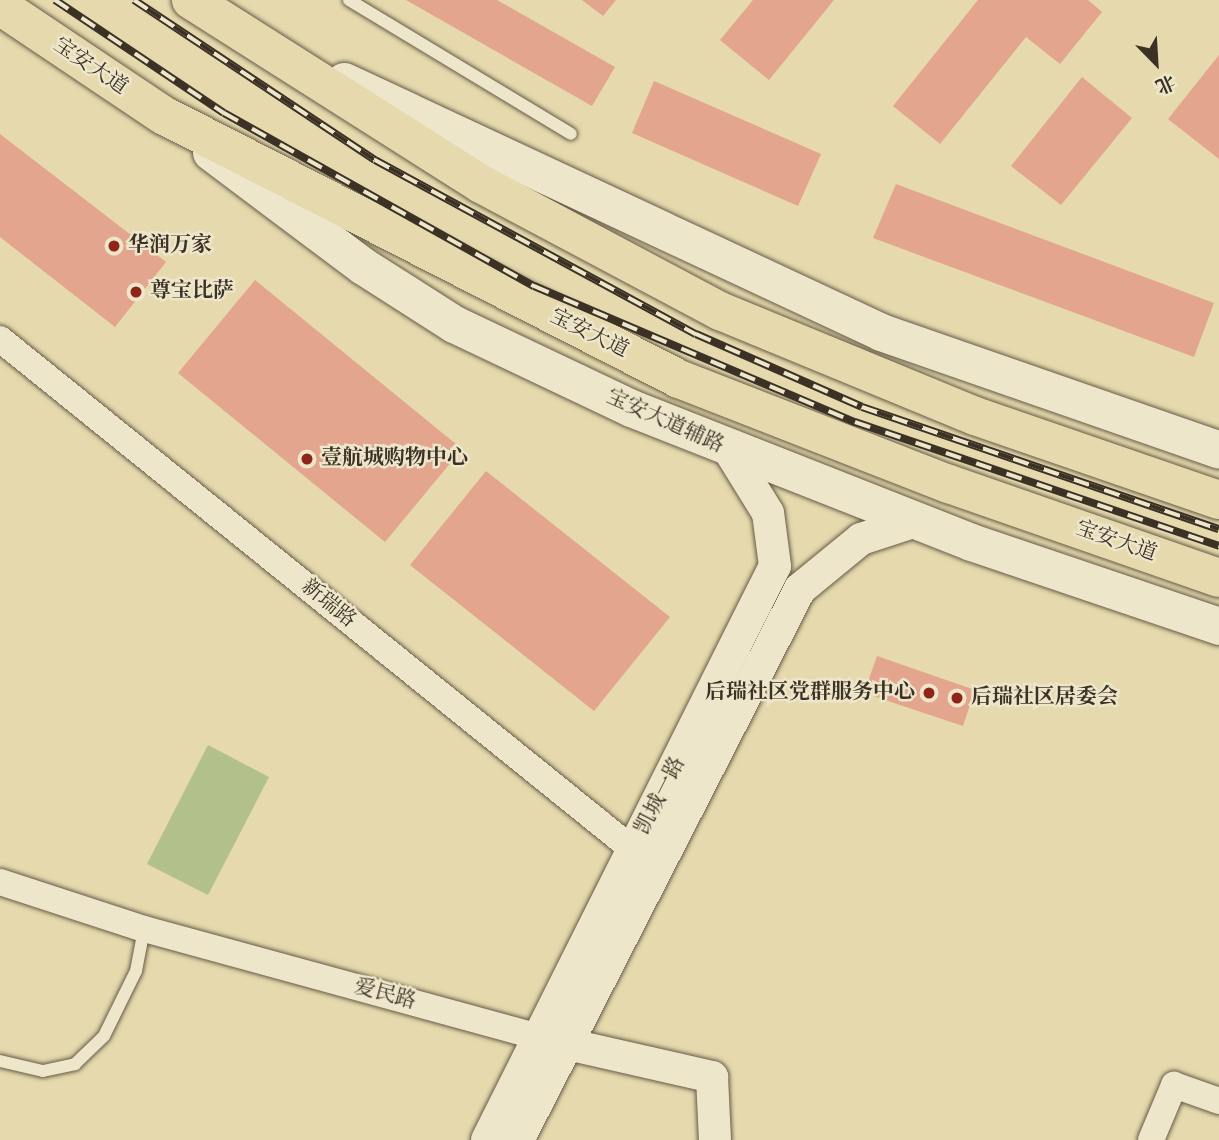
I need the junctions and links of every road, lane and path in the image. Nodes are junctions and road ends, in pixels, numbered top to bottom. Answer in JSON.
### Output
{"nodes":[{"id":1,"x":191,"y":0,"type":"edge"},
{"id":2,"x":349,"y":0,"type":"edge"},
{"id":3,"x":0,"y":6,"type":"edge"},
{"id":4,"x":239,"y":31,"type":"junction"},
{"id":5,"x":163,"y":116,"type":"junction"},
{"id":6,"x":571,"y":134,"type":"dead end"},
{"id":7,"x":0,"y":339,"type":"edge"},
{"id":8,"x":729,"y":450,"type":"junction"},
{"id":9,"x":1219,"y":450,"type":"edge"},
{"id":10,"x":1219,"y":500,"type":"edge"},
{"id":11,"x":916,"y":521,"type":"junction"},
{"id":12,"x":1219,"y":578,"type":"edge"},
{"id":13,"x":1219,"y":626,"type":"edge"},
{"id":14,"x":645,"y":860,"type":"junction"},
{"id":15,"x":0,"y":882,"type":"edge"},
{"id":16,"x":144,"y":929,"type":"junction"},
{"id":17,"x":553,"y":1040,"type":"junction"},
{"id":18,"x":0,"y":1061,"type":"edge"},
{"id":19,"x":1219,"y":1101,"type":"edge"},
{"id":20,"x":487,"y":1140,"type":"edge"},
{"id":21,"x":518,"y":1140,"type":"edge"},
{"id":22,"x":715,"y":1140,"type":"edge"},
{"id":23,"x":1152,"y":1140,"type":"edge"}],
"edges":[{"from":1,"to":4,"type":"main road"},
{"from":2,"to":6,"type":"lane"},
{"from":3,"to":5,"type":"main road","name":"宝安大道"},
{"from":4,"to":9,"type":"main road"},
{"from":4,"to":10,"type":"main road"},
{"from":5,"to":8,"type":"main road","name":"宝安大道辅路"},
{"from":5,"to":12,"type":"main road","name":"宝安大道"},
{"from":7,"to":14,"type":"street","name":"新瑞路"},
{"from":8,"to":11,"type":"main road","name":"宝安大道辅路"},
{"from":8,"to":14,"type":"street","name":"凯城一路"},
{"from":11,"to":13,"type":"main road","name":"宝安大道辅路"},
{"from":11,"to":14,"type":"street","name":"凯城一路"},
{"from":14,"to":17,"type":"street","name":"凯城一路"},
{"from":15,"to":16,"type":"street","name":"爱民路"},
{"from":16,"to":17,"type":"street","name":"爱民路"},
{"from":16,"to":18,"type":"lane"},
{"from":17,"to":20,"type":"street","name":"凯城一路"},
{"from":17,"to":21,"type":"street","name":"凯城一路"},
{"from":17,"to":22,"type":"street","name":"爱民路"},
{"from":19,"to":23,"type":"street"}]}
